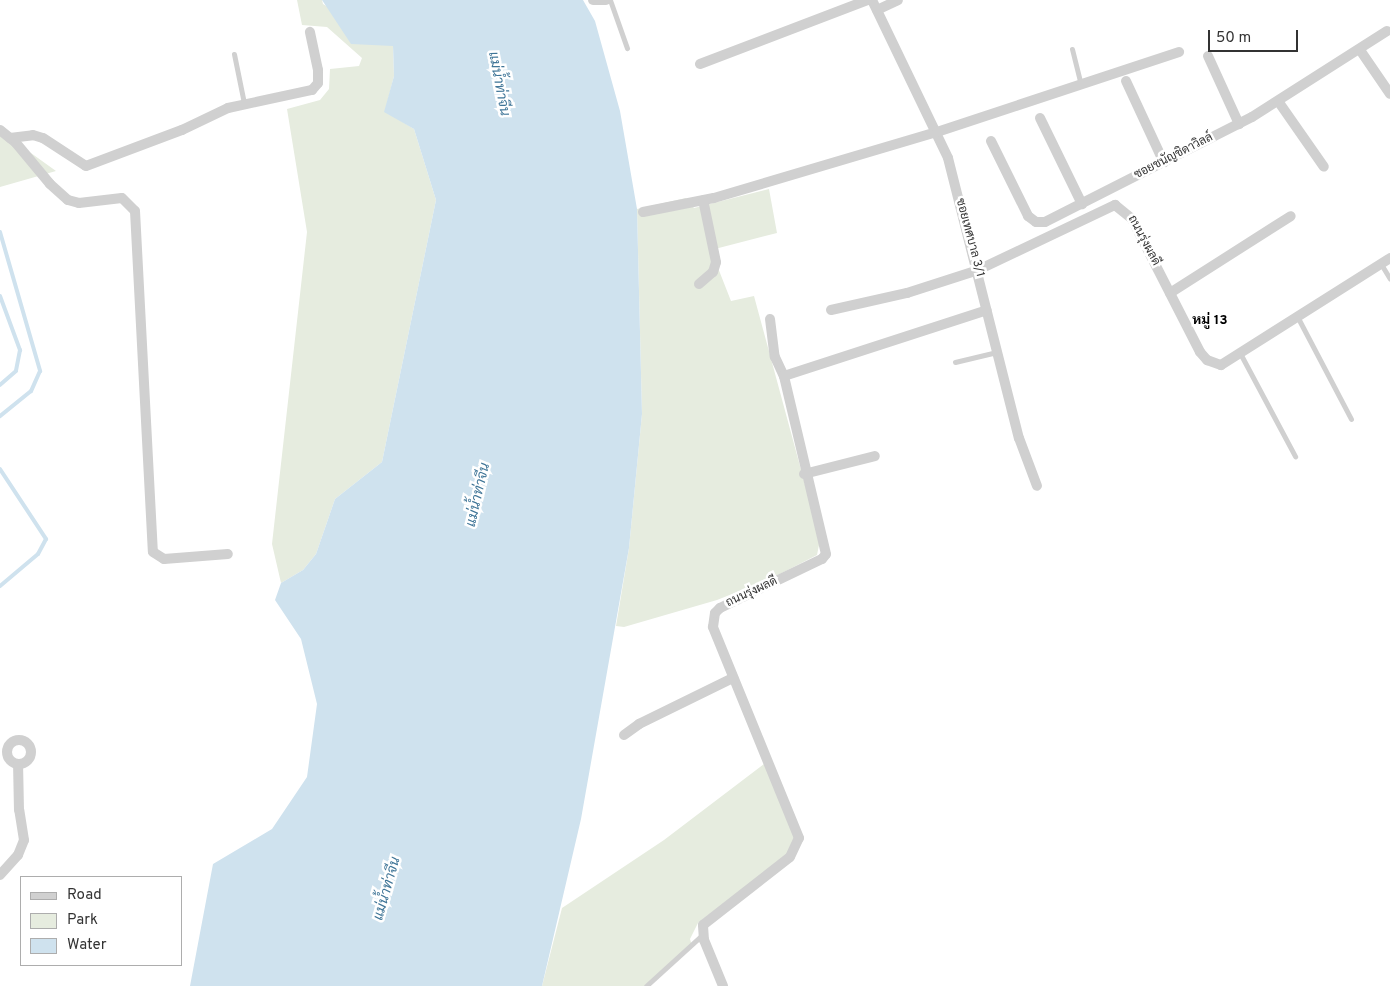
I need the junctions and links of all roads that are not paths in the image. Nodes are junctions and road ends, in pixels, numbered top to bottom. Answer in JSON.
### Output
{"nodes":[{"id":1,"x":593,"y":0,"type":"edge"},
{"id":2,"x":606,"y":0,"type":"edge"},
{"id":3,"x":610,"y":0,"type":"edge"},
{"id":4,"x":868,"y":0,"type":"edge"},
{"id":5,"x":898,"y":0,"type":"edge"},
{"id":6,"x":875,"y":5,"type":"edge"},
{"id":7,"x":310,"y":32,"type":"dead end"},
{"id":8,"x":1387,"y":32,"type":"dead end"},
{"id":9,"x":627,"y":48,"type":"dead end"},
{"id":10,"x":1072,"y":49,"type":"dead end"},
{"id":11,"x":1360,"y":50,"type":"junction"},
{"id":12,"x":1179,"y":52,"type":"dead end"},
{"id":13,"x":234,"y":54,"type":"dead end"},
{"id":14,"x":1208,"y":56,"type":"dead end"},
{"id":15,"x":700,"y":64,"type":"dead end"},
{"id":16,"x":1126,"y":81,"type":"dead end"},
{"id":17,"x":1081,"y":84,"type":"junction"},
{"id":18,"x":1390,"y":94,"type":"edge"},
{"id":19,"x":1278,"y":102,"type":"junction"},
{"id":20,"x":244,"y":103,"type":"junction"},
{"id":21,"x":1040,"y":118,"type":"dead end"},
{"id":22,"x":1239,"y":124,"type":"junction"},
{"id":23,"x":0,"y":130,"type":"edge"},
{"id":24,"x":937,"y":132,"type":"junction"},
{"id":25,"x":10,"y":138,"type":"junction"},
{"id":26,"x":991,"y":141,"type":"dead end"},
{"id":27,"x":1164,"y":163,"type":"junction"},
{"id":28,"x":1324,"y":167,"type":"dead end"},
{"id":29,"x":703,"y":200,"type":"junction"},
{"id":30,"x":1082,"y":204,"type":"junction"},
{"id":31,"x":643,"y":212,"type":"dead end"},
{"id":32,"x":1291,"y":216,"type":"dead end"},
{"id":33,"x":1390,"y":258,"type":"edge"},
{"id":34,"x":1381,"y":264,"type":"junction"},
{"id":35,"x":978,"y":270,"type":"junction"},
{"id":36,"x":1390,"y":279,"type":"edge"},
{"id":37,"x":699,"y":284,"type":"dead end"},
{"id":38,"x":1170,"y":292,"type":"junction"},
{"id":39,"x":831,"y":310,"type":"dead end"},
{"id":40,"x":987,"y":310,"type":"junction"},
{"id":41,"x":1298,"y":318,"type":"junction"},
{"id":42,"x":770,"y":319,"type":"dead end"},
{"id":43,"x":997,"y":352,"type":"junction"},
{"id":44,"x":1241,"y":355,"type":"junction"},
{"id":45,"x":955,"y":362,"type":"dead end"},
{"id":46,"x":784,"y":376,"type":"junction"},
{"id":47,"x":1351,"y":419,"type":"dead end"},
{"id":48,"x":875,"y":456,"type":"dead end"},
{"id":49,"x":1295,"y":456,"type":"dead end"},
{"id":50,"x":804,"y":474,"type":"junction"},
{"id":51,"x":1037,"y":486,"type":"dead end"},
{"id":52,"x":228,"y":554,"type":"dead end"},
{"id":53,"x":733,"y":678,"type":"junction"},
{"id":54,"x":624,"y":735,"type":"dead end"},
{"id":55,"x":18,"y":764,"type":"dead end"},
{"id":56,"x":0,"y":875,"type":"edge"},
{"id":57,"x":702,"y":934,"type":"junction"},
{"id":58,"x":646,"y":986,"type":"edge"},
{"id":59,"x":723,"y":986,"type":"edge"}],
"edges":[{"from":1,"to":2,"type":"street"},
{"from":3,"to":9,"type":"lane"},
{"from":4,"to":15,"type":"street"},
{"from":5,"to":6,"type":"street"},
{"from":6,"to":24,"type":"street","name":"ซอยเทศบาล 3/1"},
{"from":7,"to":20,"type":"street"},
{"from":8,"to":11,"type":"street","name":"ซอยชนัญชิดาวิลล์"},
{"from":10,"to":17,"type":"lane"},
{"from":11,"to":18,"type":"street"},
{"from":11,"to":19,"type":"street","name":"ซอยชนัญชิดาวิลล์"},
{"from":12,"to":17,"type":"street"},
{"from":13,"to":20,"type":"lane"},
{"from":14,"to":22,"type":"street"},
{"from":16,"to":27,"type":"street"},
{"from":17,"to":24,"type":"street"},
{"from":19,"to":22,"type":"street","name":"ซอยชนัญชิดาวิลล์"},
{"from":19,"to":28,"type":"street"},
{"from":20,"to":25,"type":"street"},
{"from":21,"to":30,"type":"street"},
{"from":22,"to":27,"type":"street","name":"ซอยชนัญชิดาวิลล์"},
{"from":23,"to":25,"type":"street"},
{"from":24,"to":29,"type":"street"},
{"from":24,"to":35,"type":"street","name":"ซอยเทศบาล 3/1"},
{"from":25,"to":52,"type":"street"},
{"from":26,"to":30,"type":"street","name":"ซอยชนัญชิดาวิลล์"},
{"from":27,"to":30,"type":"street","name":"ซอยชนัญชิดาวิลล์"},
{"from":29,"to":31,"type":"street"},
{"from":29,"to":37,"type":"street"},
{"from":32,"to":38,"type":"street"},
{"from":33,"to":34,"type":"street","name":"ถนนรุ่งผลดี"},
{"from":34,"to":36,"type":"lane"},
{"from":34,"to":41,"type":"street","name":"ถนนรุ่งผลดี"},
{"from":35,"to":38,"type":"street","name":"ถนนรุ่งผลดี"},
{"from":35,"to":39,"type":"street","name":"ถนนรุ่งผลดี"},
{"from":35,"to":40,"type":"street","name":"ซอยเทศบาล 3/1"},
{"from":38,"to":44,"type":"street","name":"ถนนรุ่งผลดี"},
{"from":40,"to":43,"type":"street","name":"ซอยเทศบาล 3/1"},
{"from":40,"to":46,"type":"street"},
{"from":41,"to":44,"type":"street","name":"ถนนรุ่งผลดี"},
{"from":41,"to":47,"type":"lane"},
{"from":42,"to":46,"type":"street","name":"ถนนรุ่งผลดี"},
{"from":43,"to":45,"type":"lane"},
{"from":43,"to":51,"type":"street","name":"ซอยเทศบาล 3/1"},
{"from":44,"to":49,"type":"lane"},
{"from":46,"to":50,"type":"street","name":"ถนนรุ่งผลดี"},
{"from":48,"to":50,"type":"street"},
{"from":50,"to":53,"type":"street","name":"ถนนรุ่งผลดี"},
{"from":53,"to":54,"type":"street"},
{"from":53,"to":57,"type":"street","name":"ถนนรุ่งผลดี"},
{"from":55,"to":56,"type":"street"},
{"from":57,"to":58,"type":"lane"},
{"from":57,"to":59,"type":"street"}]}
